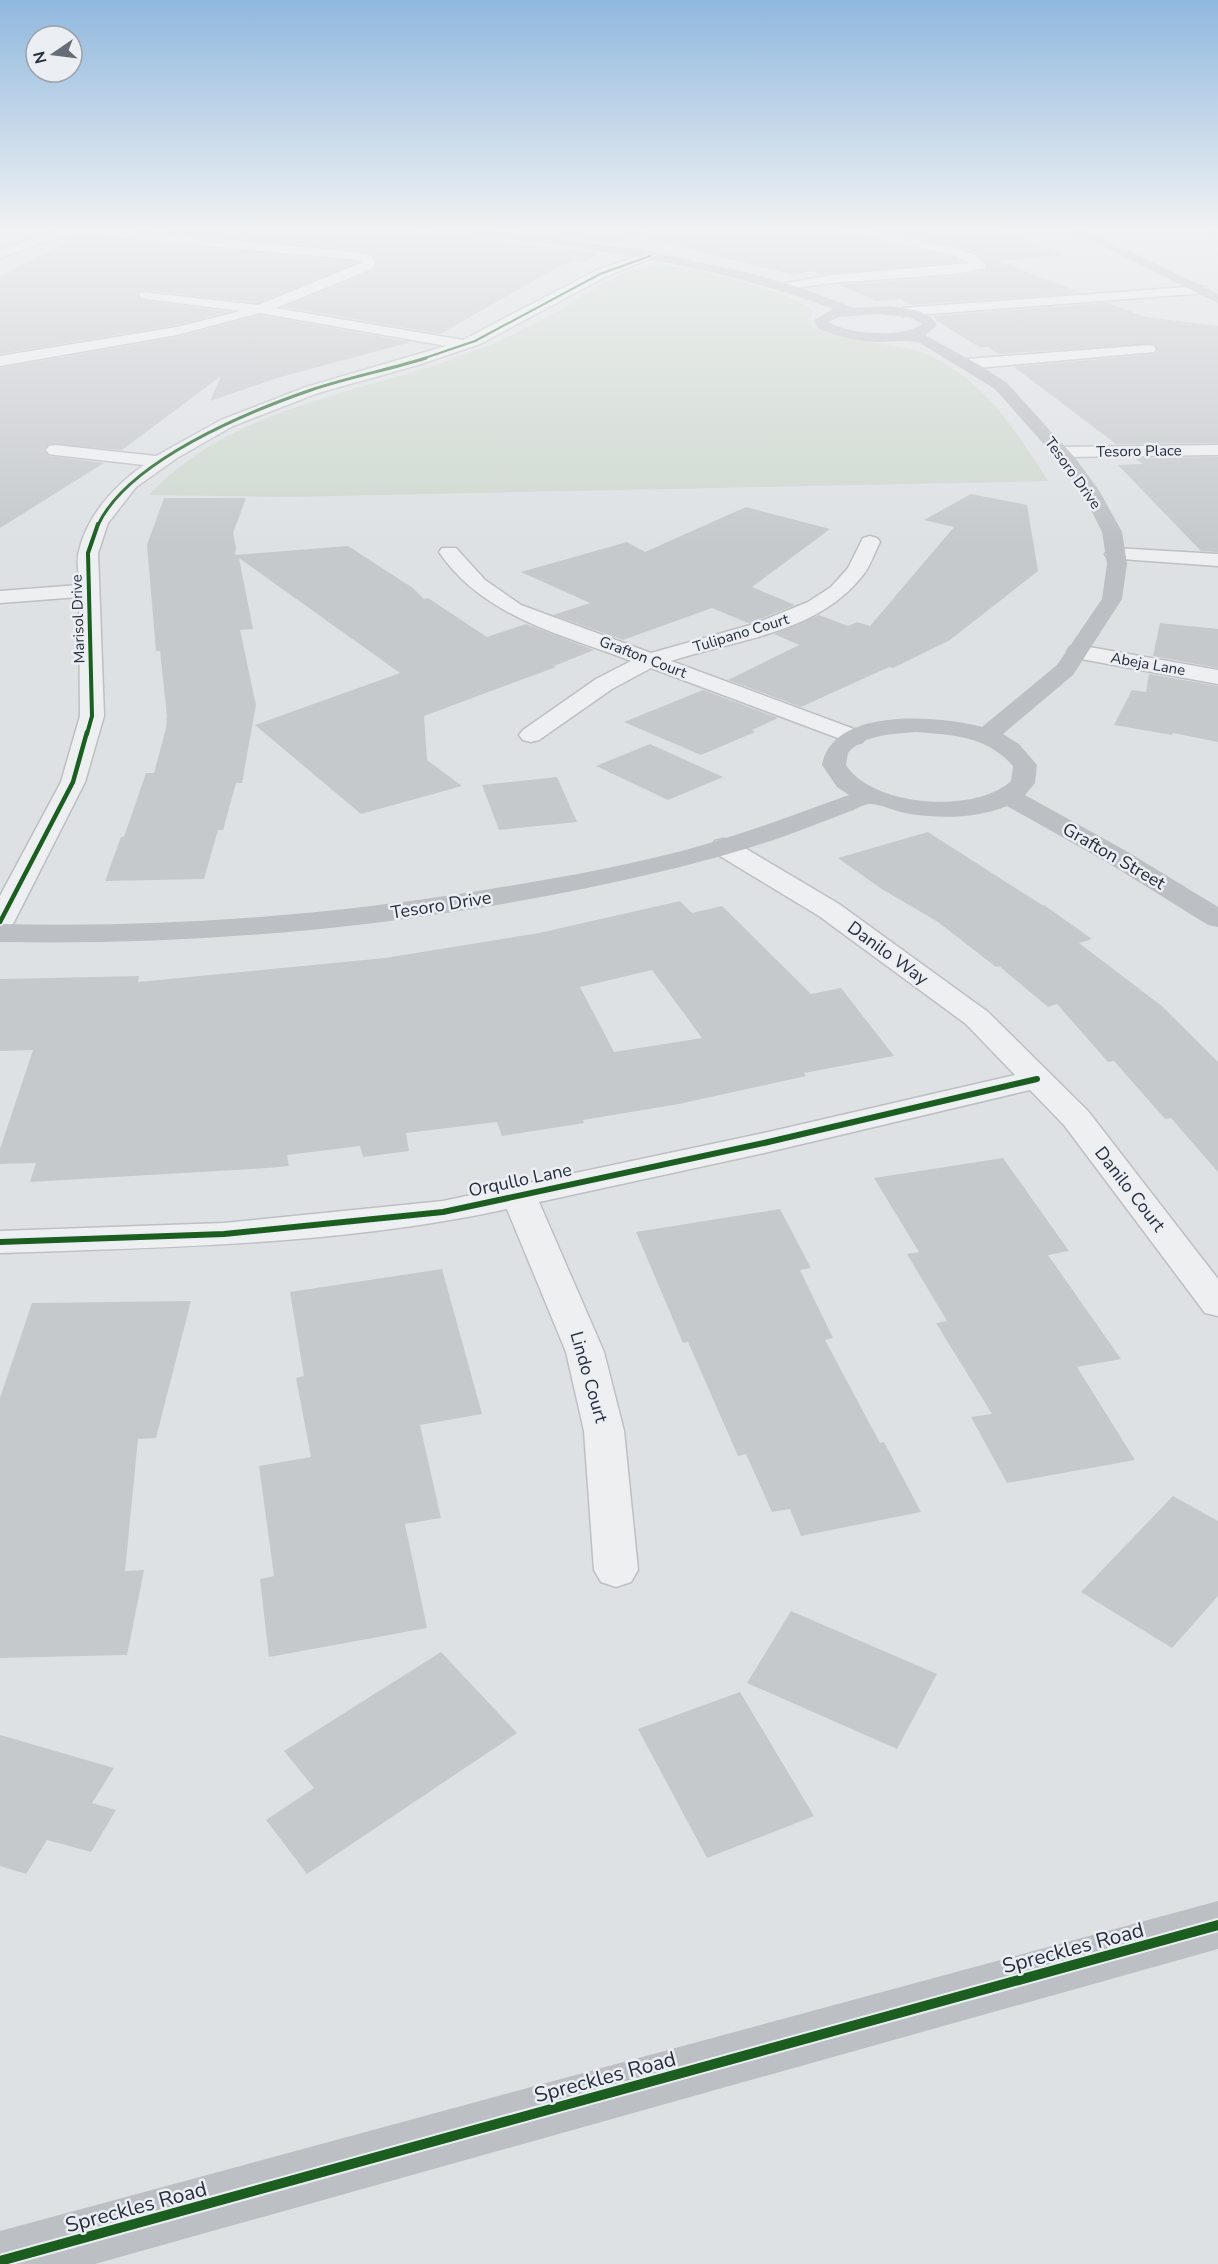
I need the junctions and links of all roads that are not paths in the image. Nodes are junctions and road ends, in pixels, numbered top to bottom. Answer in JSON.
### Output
{"nodes":[{"id":1,"x":172,"y":332,"type":"edge"},
{"id":2,"x":389,"y":332,"type":"edge"},
{"id":3,"x":492,"y":332,"type":"edge"},
{"id":4,"x":841,"y":332,"type":"edge"},
{"id":5,"x":919,"y":332,"type":"edge"},
{"id":6,"x":908,"y":335,"type":"junction"},
{"id":7,"x":466,"y":345,"type":"junction"},
{"id":8,"x":1149,"y":349,"type":"dead end"},
{"id":9,"x":3,"y":359,"type":"edge"},
{"id":10,"x":967,"y":364,"type":"junction"},
{"id":11,"x":55,"y":450,"type":"dead end"},
{"id":12,"x":1218,"y":450,"type":"edge"},
{"id":13,"x":1061,"y":452,"type":"junction"},
{"id":14,"x":160,"y":462,"type":"junction"},
{"id":15,"x":870,"y":542,"type":"dead end"},
{"id":16,"x":449,"y":552,"type":"dead end"},
{"id":17,"x":1115,"y":554,"type":"junction"},
{"id":18,"x":1218,"y":560,"type":"edge"},
{"id":19,"x":89,"y":590,"type":"junction"},
{"id":20,"x":0,"y":597,"type":"edge"},
{"id":21,"x":1078,"y":652,"type":"junction"},
{"id":22,"x":651,"y":660,"type":"junction"},
{"id":23,"x":1218,"y":677,"type":"edge"},
{"id":24,"x":531,"y":735,"type":"dead end"},
{"id":25,"x":986,"y":736,"type":"junction"},
{"id":26,"x":854,"y":737,"type":"junction"},
{"id":27,"x":869,"y":795,"type":"junction"},
{"id":28,"x":1008,"y":796,"type":"junction"},
{"id":29,"x":724,"y":847,"type":"junction"},
{"id":30,"x":1218,"y":919,"type":"edge"},
{"id":31,"x":0,"y":922,"type":"edge"},
{"id":32,"x":0,"y":933,"type":"edge"},
{"id":33,"x":1037,"y":1079,"type":"junction"},
{"id":34,"x":519,"y":1196,"type":"junction"},
{"id":35,"x":0,"y":1242,"type":"edge"},
{"id":36,"x":1218,"y":1304,"type":"edge"},
{"id":37,"x":616,"y":1570,"type":"dead end"},
{"id":38,"x":1218,"y":1924,"type":"edge"},
{"id":39,"x":0,"y":2261,"type":"edge"}],
"edges":[{"from":1,"to":9,"type":"street"},
{"from":2,"to":7,"type":"street"},
{"from":3,"to":7,"type":"street","name":"Marisol Drive"},
{"from":4,"to":6,"type":"street"},
{"from":5,"to":6,"type":"street"},
{"from":6,"to":10,"type":"street","name":"Tesoro Drive"},
{"from":7,"to":14,"type":"street","name":"Marisol Drive"},
{"from":8,"to":10,"type":"street"},
{"from":10,"to":13,"type":"street","name":"Tesoro Drive"},
{"from":11,"to":14,"type":"street"},
{"from":12,"to":13,"type":"street","name":"Tesoro Place"},
{"from":13,"to":17,"type":"street","name":"Tesoro Drive"},
{"from":14,"to":19,"type":"street","name":"Marisol Drive"},
{"from":15,"to":22,"type":"street","name":"Tulipano Court"},
{"from":16,"to":22,"type":"street","name":"Grafton Court"},
{"from":17,"to":18,"type":"street"},
{"from":17,"to":21,"type":"street","name":"Tesoro Drive"},
{"from":19,"to":20,"type":"street"},
{"from":19,"to":31,"type":"street","name":"Marisol Drive"},
{"from":21,"to":23,"type":"street","name":"Abeja Lane"},
{"from":21,"to":25,"type":"street","name":"Tesoro Drive"},
{"from":22,"to":24,"type":"street","name":"Tulipano Court"},
{"from":22,"to":26,"type":"street","name":"Grafton Court"},
{"from":25,"to":26,"type":"street"},
{"from":25,"to":28,"type":"street"},
{"from":26,"to":27,"type":"street"},
{"from":27,"to":28,"type":"street"},
{"from":27,"to":29,"type":"street","name":"Tesoro Drive"},
{"from":28,"to":30,"type":"street","name":"Grafton Street"},
{"from":29,"to":32,"type":"street","name":"Tesoro Drive"},
{"from":29,"to":33,"type":"street","name":"Danilo Way"},
{"from":33,"to":34,"type":"street","name":"Orqullo Lane"},
{"from":33,"to":36,"type":"street","name":"Danilo Court"},
{"from":34,"to":35,"type":"street","name":"Orqullo Lane"},
{"from":34,"to":37,"type":"street","name":"Lindo Court"},
{"from":38,"to":39,"type":"street","name":"Spreckles Road"}]}
